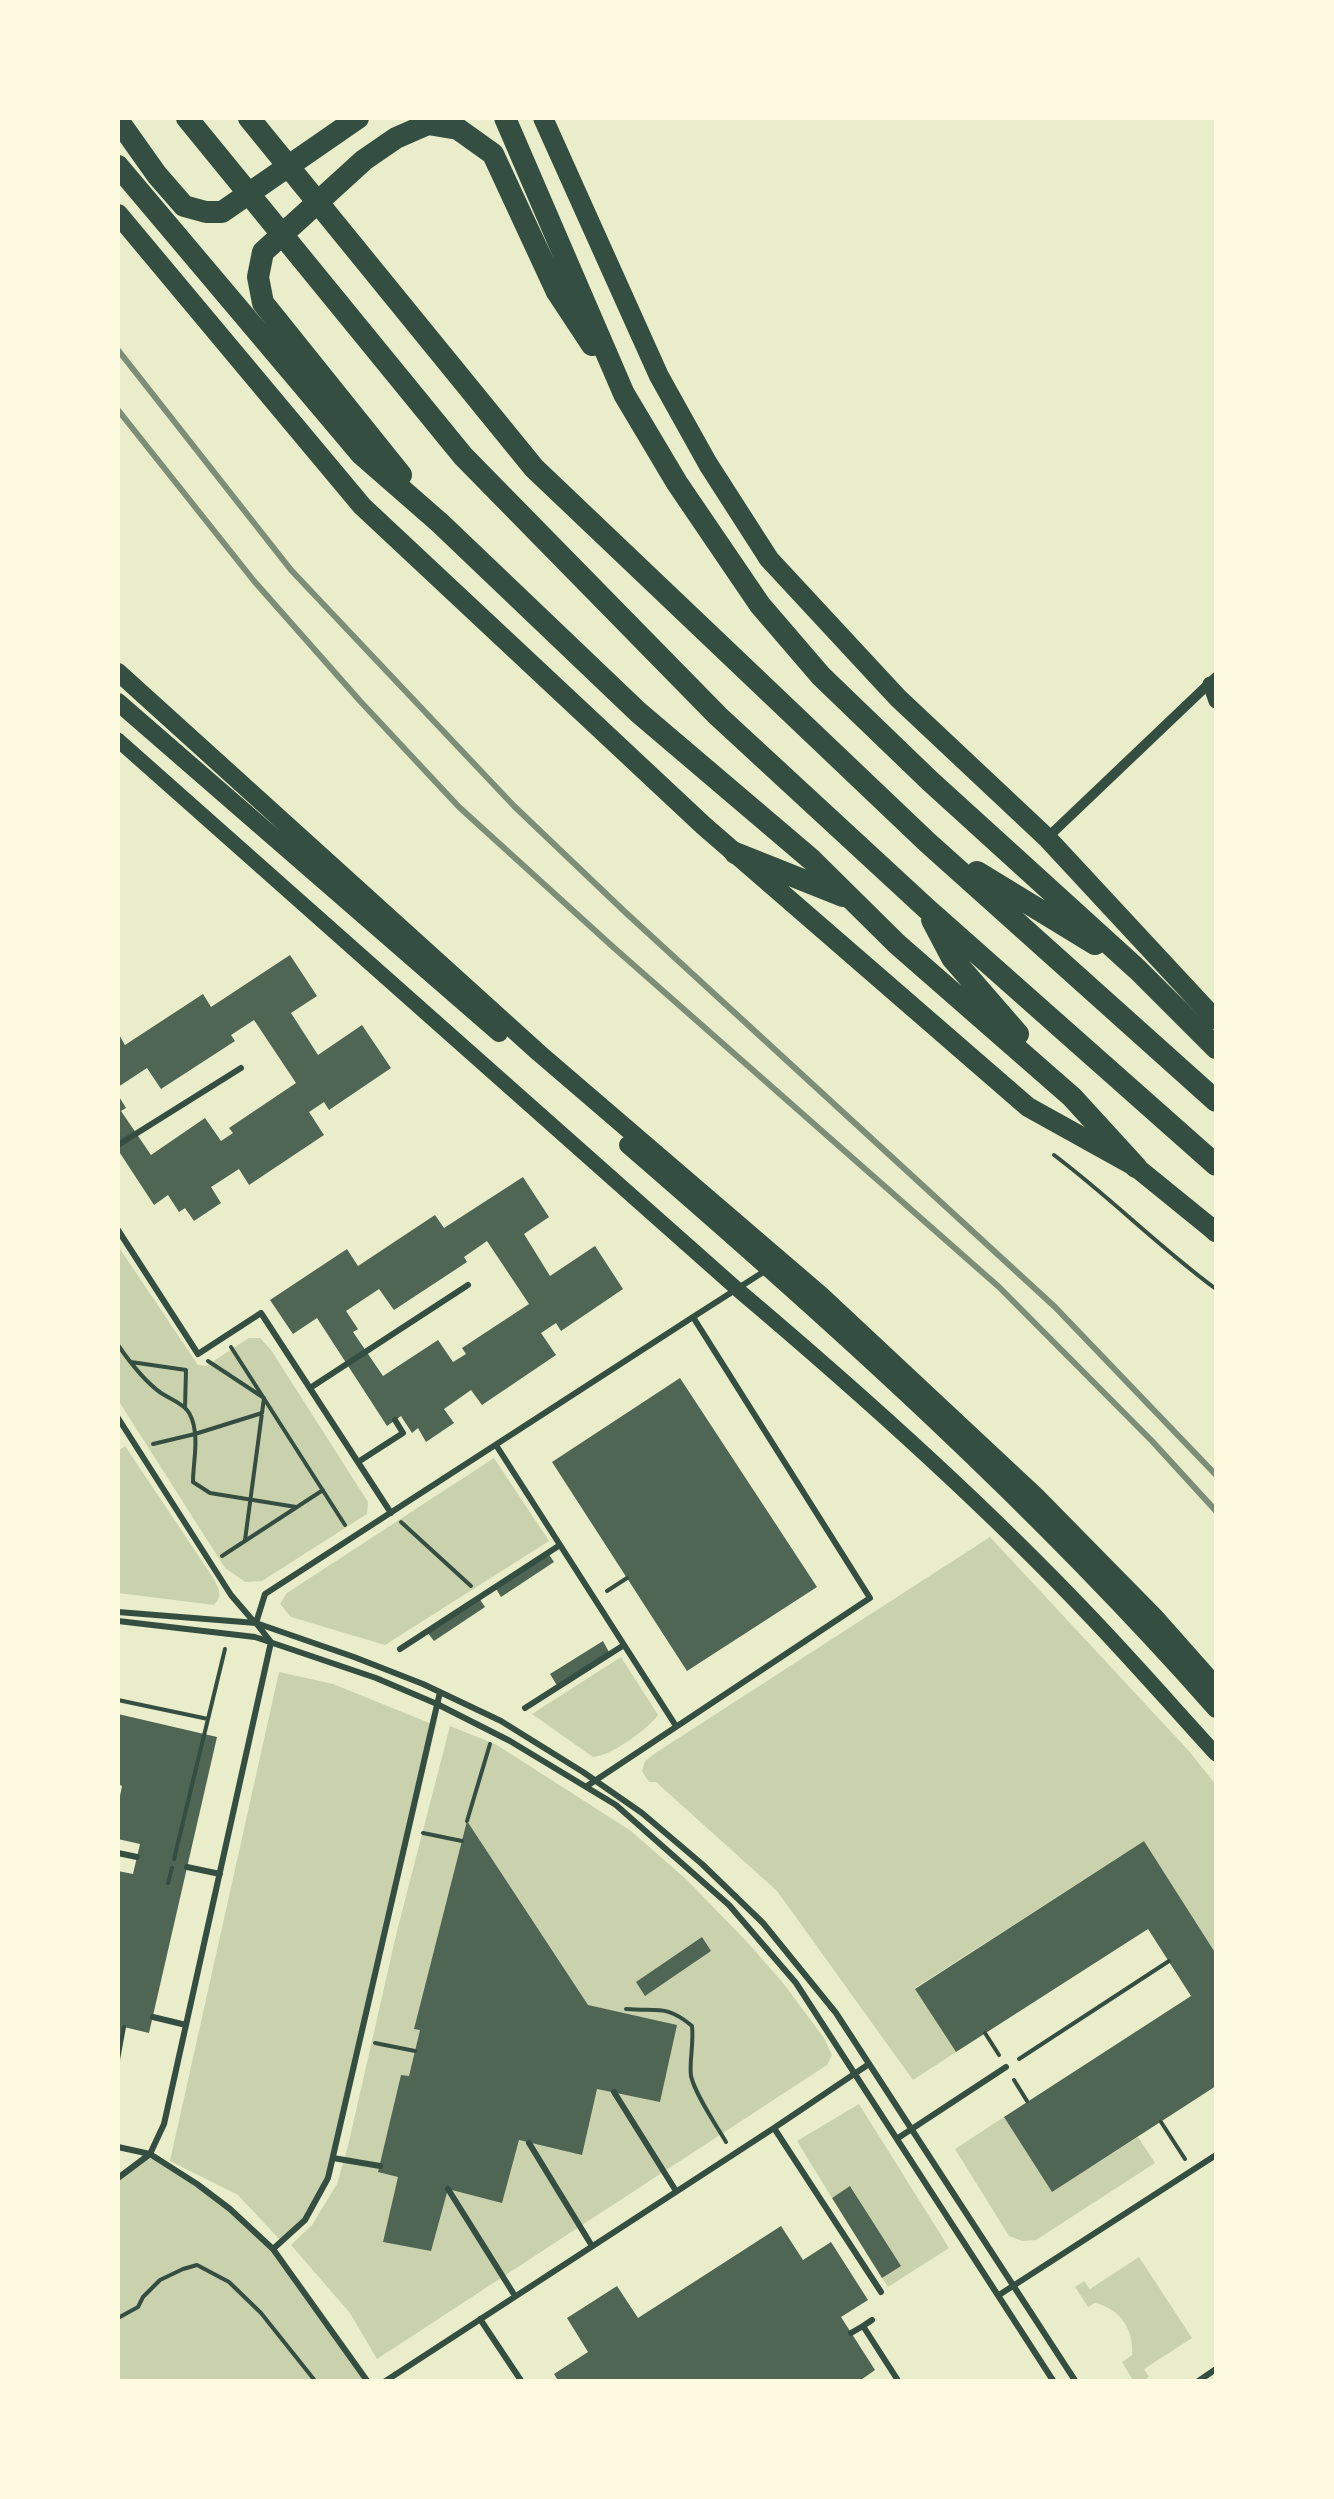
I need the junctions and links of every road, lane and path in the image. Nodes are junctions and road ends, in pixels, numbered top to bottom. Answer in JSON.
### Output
{"nodes":[{"id":1,"x":186,"y":118,"type":"edge"},
{"id":2,"x":249,"y":118,"type":"edge"},
{"id":3,"x":358,"y":118,"type":"edge"},
{"id":4,"x":505,"y":118,"type":"edge"},
{"id":5,"x":543,"y":118,"type":"edge"},
{"id":6,"x":118,"y":120,"type":"edge"},
{"id":7,"x":118,"y":166,"type":"edge"},
{"id":8,"x":118,"y":214,"type":"edge"},
{"id":9,"x":624,"y":394,"type":"junction"},
{"id":10,"x":440,"y":523,"type":"junction"},
{"id":11,"x":118,"y":672,"type":"edge"},
{"id":12,"x":1214,"y":682,"type":"edge"},
{"id":13,"x":1216,"y":701,"type":"edge"},
{"id":14,"x":118,"y":702,"type":"edge"},
{"id":15,"x":118,"y":740,"type":"edge"},
{"id":16,"x":1047,"y":838,"type":"junction"},
{"id":17,"x":927,"y":842,"type":"junction"},
{"id":18,"x":735,"y":852,"type":"junction"},
{"id":19,"x":852,"y":899,"type":"junction"},
{"id":20,"x":926,"y":908,"type":"junction"},
{"id":21,"x":1138,"y":970,"type":"junction"},
{"id":22,"x":1216,"y":1023,"type":"edge"},
{"id":23,"x":1216,"y":1048,"type":"edge"},
{"id":24,"x":240,"y":1068,"type":"dead end"},
{"id":25,"x":1072,"y":1097,"type":"junction"},
{"id":26,"x":1216,"y":1101,"type":"edge"},
{"id":27,"x":118,"y":1145,"type":"edge"},
{"id":28,"x":1054,"y":1154,"type":"dead end"},
{"id":29,"x":1216,"y":1165,"type":"edge"},
{"id":30,"x":1136,"y":1166,"type":"junction"},
{"id":31,"x":118,"y":1230,"type":"edge"},
{"id":32,"x":1215,"y":1230,"type":"edge"},
{"id":33,"x":770,"y":1268,"type":"junction"},
{"id":34,"x":468,"y":1285,"type":"dead end"},
{"id":35,"x":1216,"y":1288,"type":"edge"},
{"id":36,"x":737,"y":1290,"type":"junction"},
{"id":37,"x":693,"y":1317,"type":"junction"},
{"id":38,"x":225,"y":1337,"type":"junction"},
{"id":39,"x":118,"y":1344,"type":"edge"},
{"id":40,"x":198,"y":1354,"type":"junction"},
{"id":41,"x":130,"y":1362,"type":"junction"},
{"id":42,"x":310,"y":1388,"type":"junction"},
{"id":43,"x":264,"y":1398,"type":"junction"},
{"id":44,"x":185,"y":1408,"type":"junction"},
{"id":45,"x":262,"y":1412,"type":"junction"},
{"id":46,"x":118,"y":1418,"type":"edge"},
{"id":47,"x":395,"y":1420,"type":"dead end"},
{"id":48,"x":196,"y":1434,"type":"junction"},
{"id":49,"x":496,"y":1444,"type":"junction"},
{"id":50,"x":137,"y":1448,"type":"junction"},
{"id":51,"x":358,"y":1462,"type":"junction"},
{"id":52,"x":322,"y":1490,"type":"junction"},
{"id":53,"x":250,"y":1500,"type":"junction"},
{"id":54,"x":296,"y":1507,"type":"junction"},
{"id":55,"x":390,"y":1513,"type":"junction"},
{"id":56,"x":352,"y":1537,"type":"junction"},
{"id":57,"x":245,"y":1540,"type":"junction"},
{"id":58,"x":560,"y":1545,"type":"junction"},
{"id":59,"x":210,"y":1563,"type":"junction"},
{"id":60,"x":627,"y":1578,"type":"dead end"},
{"id":61,"x":482,"y":1596,"type":"junction"},
{"id":62,"x":595,"y":1600,"type":"junction"},
{"id":63,"x":118,"y":1612,"type":"edge"},
{"id":64,"x":118,"y":1622,"type":"edge"},
{"id":65,"x":256,"y":1624,"type":"junction"},
{"id":66,"x":228,"y":1633,"type":"junction"},
{"id":67,"x":272,"y":1642,"type":"junction"},
{"id":68,"x":624,"y":1645,"type":"junction"},
{"id":69,"x":400,"y":1650,"type":"dead end"},
{"id":70,"x":1216,"y":1686,"type":"edge"},
{"id":71,"x":440,"y":1692,"type":"junction"},
{"id":72,"x":118,"y":1700,"type":"edge"},
{"id":73,"x":437,"y":1704,"type":"junction"},
{"id":74,"x":525,"y":1708,"type":"dead end"},
{"id":75,"x":1216,"y":1709,"type":"edge"},
{"id":76,"x":208,"y":1719,"type":"junction"},
{"id":77,"x":676,"y":1726,"type":"junction"},
{"id":78,"x":494,"y":1732,"type":"junction"},
{"id":79,"x":1216,"y":1754,"type":"edge"},
{"id":80,"x":595,"y":1780,"type":"junction"},
{"id":81,"x":587,"y":1786,"type":"junction"},
{"id":82,"x":467,"y":1821,"type":"dead end"},
{"id":83,"x":408,"y":1830,"type":"junction"},
{"id":84,"x":462,"y":1841,"type":"dead end"},
{"id":85,"x":118,"y":1853,"type":"edge"},
{"id":86,"x":138,"y":1857,"type":"dead end"},
{"id":87,"x":186,"y":1867,"type":"dead end"},
{"id":88,"x":220,"y":1874,"type":"junction"},
{"id":89,"x":168,"y":1883,"type":"dead end"},
{"id":90,"x":1169,"y":1961,"type":"dead end"},
{"id":91,"x":626,"y":2008,"type":"dead end"},
{"id":92,"x":153,"y":2018,"type":"dead end"},
{"id":93,"x":186,"y":2025,"type":"junction"},
{"id":94,"x":124,"y":2027,"type":"dead end"},
{"id":95,"x":986,"y":2034,"type":"dead end"},
{"id":96,"x":360,"y":2040,"type":"junction"},
{"id":97,"x":415,"y":2051,"type":"dead end"},
{"id":98,"x":118,"y":2060,"type":"edge"},
{"id":99,"x":869,"y":2064,"type":"junction"},
{"id":100,"x":1006,"y":2068,"type":"junction"},
{"id":101,"x":856,"y":2072,"type":"junction"},
{"id":102,"x":614,"y":2092,"type":"dead end"},
{"id":103,"x":1028,"y":2102,"type":"dead end"},
{"id":104,"x":1161,"y":2122,"type":"dead end"},
{"id":105,"x":774,"y":2128,"type":"junction"},
{"id":106,"x":912,"y":2129,"type":"junction"},
{"id":107,"x":898,"y":2138,"type":"junction"},
{"id":108,"x":529,"y":2143,"type":"dead end"},
{"id":109,"x":118,"y":2147,"type":"edge"},
{"id":110,"x":150,"y":2154,"type":"junction"},
{"id":111,"x":734,"y":2154,"type":"junction"},
{"id":112,"x":1216,"y":2156,"type":"edge"},
{"id":113,"x":333,"y":2158,"type":"junction"},
{"id":114,"x":380,"y":2166,"type":"dead end"},
{"id":115,"x":1194,"y":2171,"type":"junction"},
{"id":116,"x":118,"y":2178,"type":"edge"},
{"id":117,"x":448,"y":2189,"type":"dead end"},
{"id":118,"x":676,"y":2191,"type":"junction"},
{"id":119,"x":592,"y":2246,"type":"junction"},
{"id":120,"x":273,"y":2248,"type":"junction"},
{"id":121,"x":1014,"y":2285,"type":"junction"},
{"id":122,"x":881,"y":2292,"type":"dead end"},
{"id":123,"x":998,"y":2295,"type":"junction"},
{"id":124,"x":516,"y":2296,"type":"junction"},
{"id":125,"x":118,"y":2318,"type":"edge"},
{"id":126,"x":480,"y":2319,"type":"junction"},
{"id":127,"x":872,"y":2320,"type":"dead end"},
{"id":128,"x":863,"y":2326,"type":"junction"},
{"id":129,"x":852,"y":2333,"type":"dead end"},
{"id":130,"x":1216,"y":2370,"type":"edge"},
{"id":131,"x":902,"y":2380,"type":"edge"},
{"id":132,"x":316,"y":2382,"type":"edge"},
{"id":133,"x":368,"y":2382,"type":"edge"},
{"id":134,"x":384,"y":2382,"type":"edge"},
{"id":135,"x":522,"y":2382,"type":"edge"},
{"id":136,"x":1054,"y":2382,"type":"edge"},
{"id":137,"x":1076,"y":2382,"type":"edge"},
{"id":138,"x":1197,"y":2382,"type":"edge"}],
"edges":[{"from":1,"to":20,"type":"highway"},
{"from":2,"to":17,"type":"highway"},
{"from":3,"to":6,"type":"highway"},
{"from":4,"to":9,"type":"highway"},
{"from":5,"to":16,"type":"main road"},
{"from":7,"to":10,"type":"highway"},
{"from":8,"to":18,"type":"main road"},
{"from":9,"to":10,"type":"highway"},
{"from":9,"to":21,"type":"highway"},
{"from":10,"to":19,"type":"highway"},
{"from":11,"to":70,"type":"main road"},
{"from":12,"to":13,"type":"street"},
{"from":12,"to":16,"type":"street"},
{"from":14,"to":33,"type":"main road"},
{"from":15,"to":36,"type":"street"},
{"from":16,"to":22,"type":"main road"},
{"from":17,"to":21,"type":"highway"},
{"from":17,"to":26,"type":"highway"},
{"from":18,"to":19,"type":"highway"},
{"from":18,"to":30,"type":"main road"},
{"from":19,"to":25,"type":"highway"},
{"from":20,"to":25,"type":"highway"},
{"from":20,"to":29,"type":"highway"},
{"from":21,"to":22,"type":"highway"},
{"from":21,"to":23,"type":"highway"},
{"from":24,"to":27,"type":"lane"},
{"from":25,"to":30,"type":"highway"},
{"from":28,"to":35,"type":"path"},
{"from":30,"to":32,"type":"main road"},
{"from":31,"to":40,"type":"lane"},
{"from":33,"to":36,"type":"lane"},
{"from":33,"to":75,"type":"main road"},
{"from":34,"to":42,"type":"lane"},
{"from":36,"to":37,"type":"lane"},
{"from":36,"to":79,"type":"street"},
{"from":37,"to":49,"type":"lane"},
{"from":37,"to":77,"type":"lane"},
{"from":38,"to":40,"type":"lane"},
{"from":38,"to":42,"type":"lane"},
{"from":38,"to":43,"type":"path"},
{"from":39,"to":41,"type":"path"},
{"from":40,"to":43,"type":"path"},
{"from":41,"to":44,"type":"path"},
{"from":41,"to":44,"type":"path"},
{"from":42,"to":51,"type":"lane"},
{"from":43,"to":45,"type":"path"},
{"from":43,"to":52,"type":"path"},
{"from":44,"to":48,"type":"path"},
{"from":45,"to":48,"type":"path"},
{"from":45,"to":53,"type":"path"},
{"from":46,"to":50,"type":"lane"},
{"from":47,"to":51,"type":"lane"},
{"from":48,"to":50,"type":"path"},
{"from":48,"to":53,"type":"path"},
{"from":49,"to":55,"type":"lane"},
{"from":49,"to":58,"type":"lane"},
{"from":50,"to":59,"type":"lane"},
{"from":51,"to":55,"type":"lane"},
{"from":52,"to":54,"type":"path"},
{"from":52,"to":56,"type":"path"},
{"from":53,"to":54,"type":"path"},
{"from":53,"to":57,"type":"path"},
{"from":54,"to":57,"type":"path"},
{"from":55,"to":56,"type":"lane"},
{"from":55,"to":61,"type":"path"},
{"from":56,"to":65,"type":"lane"},
{"from":57,"to":59,"type":"path"},
{"from":58,"to":61,"type":"lane"},
{"from":58,"to":62,"type":"lane"},
{"from":59,"to":65,"type":"lane"},
{"from":60,"to":62,"type":"path"},
{"from":61,"to":69,"type":"lane"},
{"from":62,"to":68,"type":"lane"},
{"from":63,"to":65,"type":"lane"},
{"from":64,"to":66,"type":"lane"},
{"from":65,"to":67,"type":"lane"},
{"from":65,"to":71,"type":"lane"},
{"from":66,"to":67,"type":"lane"},
{"from":66,"to":76,"type":"path"},
{"from":67,"to":73,"type":"lane"},
{"from":67,"to":88,"type":"lane"},
{"from":68,"to":74,"type":"lane"},
{"from":68,"to":77,"type":"lane"},
{"from":71,"to":73,"type":"lane"},
{"from":71,"to":80,"type":"lane"},
{"from":72,"to":76,"type":"path"},
{"from":73,"to":78,"type":"lane"},
{"from":73,"to":83,"type":"lane"},
{"from":76,"to":89,"type":"path"},
{"from":77,"to":80,"type":"lane"},
{"from":78,"to":81,"type":"lane"},
{"from":78,"to":82,"type":"path"},
{"from":80,"to":81,"type":"lane"},
{"from":80,"to":99,"type":"lane"},
{"from":81,"to":101,"type":"lane"},
{"from":83,"to":84,"type":"path"},
{"from":83,"to":96,"type":"lane"},
{"from":85,"to":86,"type":"lane"},
{"from":87,"to":88,"type":"lane"},
{"from":88,"to":93,"type":"lane"},
{"from":90,"to":100,"type":"path"},
{"from":91,"to":111,"type":"path"},
{"from":92,"to":93,"type":"lane"},
{"from":93,"to":110,"type":"lane"},
{"from":94,"to":98,"type":"path"},
{"from":95,"to":100,"type":"path"},
{"from":96,"to":97,"type":"path"},
{"from":96,"to":113,"type":"lane"},
{"from":99,"to":101,"type":"lane"},
{"from":99,"to":106,"type":"lane"},
{"from":100,"to":103,"type":"path"},
{"from":100,"to":106,"type":"lane"},
{"from":101,"to":105,"type":"lane"},
{"from":101,"to":107,"type":"lane"},
{"from":102,"to":118,"type":"lane"},
{"from":104,"to":115,"type":"path"},
{"from":105,"to":111,"type":"lane"},
{"from":105,"to":122,"type":"lane"},
{"from":106,"to":107,"type":"lane"},
{"from":106,"to":121,"type":"lane"},
{"from":107,"to":123,"type":"lane"},
{"from":108,"to":119,"type":"lane"},
{"from":109,"to":110,"type":"lane"},
{"from":110,"to":116,"type":"lane"},
{"from":110,"to":120,"type":"lane"},
{"from":111,"to":118,"type":"lane"},
{"from":112,"to":115,"type":"lane"},
{"from":113,"to":114,"type":"lane"},
{"from":113,"to":120,"type":"lane"},
{"from":115,"to":121,"type":"lane"},
{"from":117,"to":124,"type":"lane"},
{"from":118,"to":119,"type":"lane"},
{"from":119,"to":124,"type":"lane"},
{"from":120,"to":133,"type":"lane"},
{"from":121,"to":123,"type":"lane"},
{"from":121,"to":137,"type":"lane"},
{"from":123,"to":136,"type":"lane"},
{"from":124,"to":126,"type":"lane"},
{"from":125,"to":132,"type":"path"},
{"from":126,"to":134,"type":"lane"},
{"from":126,"to":135,"type":"lane"},
{"from":127,"to":128,"type":"lane"},
{"from":128,"to":129,"type":"lane"},
{"from":128,"to":131,"type":"lane"},
{"from":130,"to":138,"type":"lane"}]}
